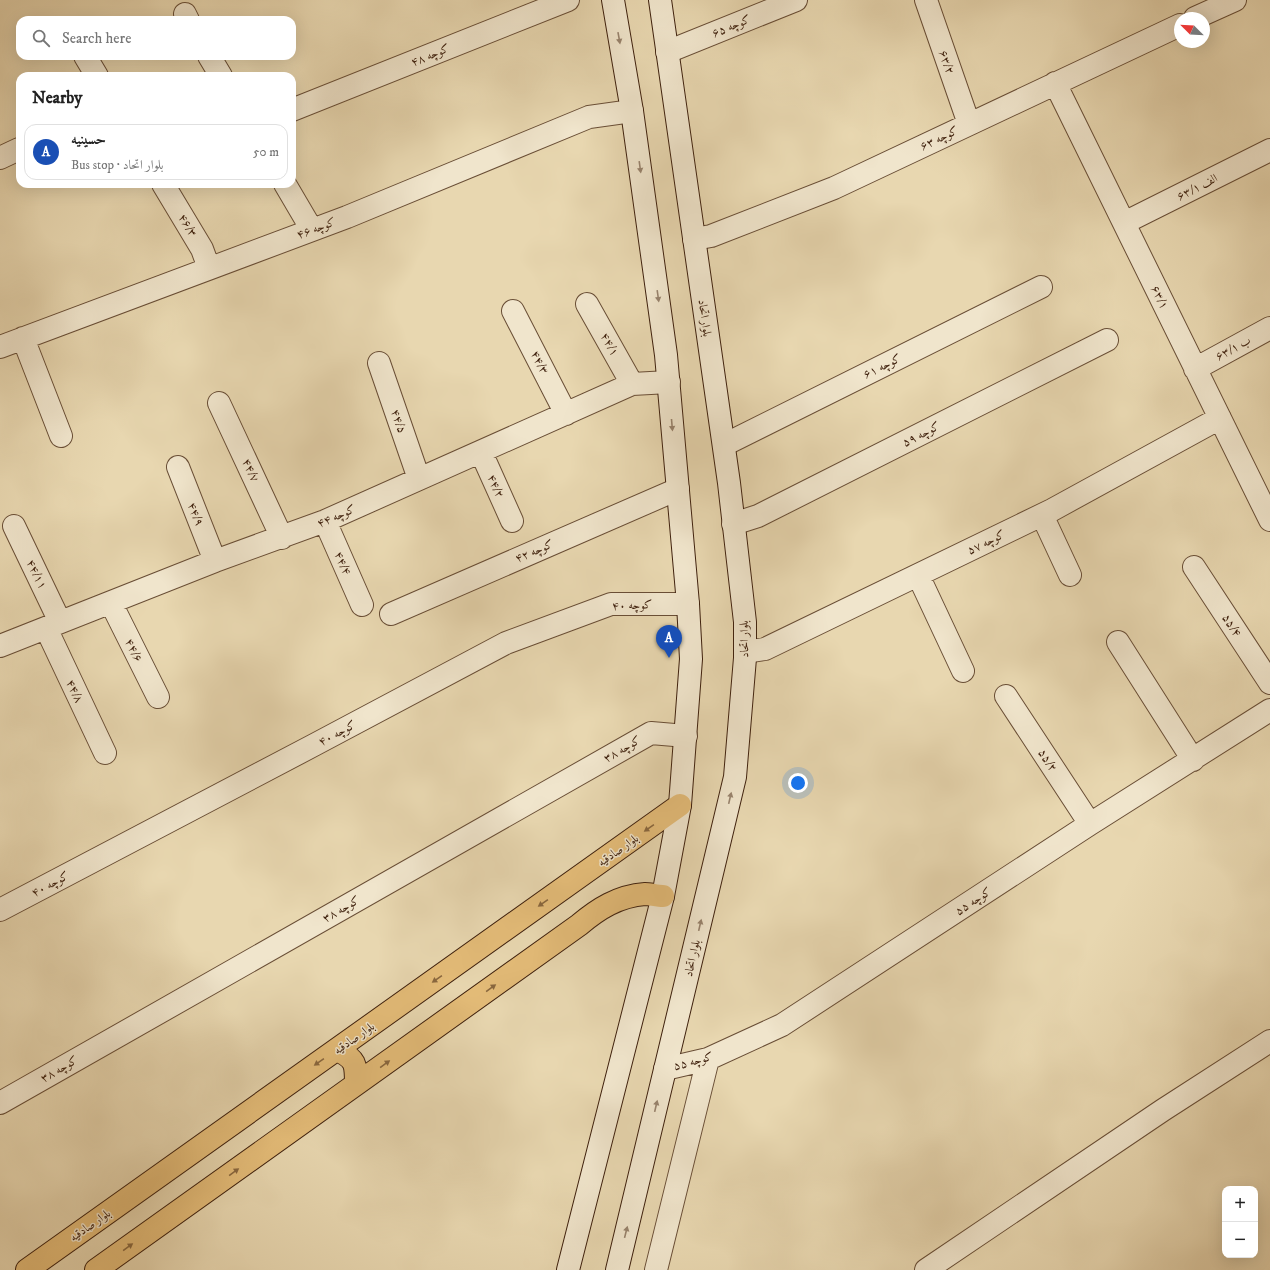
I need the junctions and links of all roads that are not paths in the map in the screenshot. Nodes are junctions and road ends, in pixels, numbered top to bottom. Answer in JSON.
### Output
{"nodes":[{"id":1,"x":568,"y":0,"type":"edge"},
{"id":2,"x":613,"y":0,"type":"edge"},
{"id":3,"x":660,"y":0,"type":"edge"},
{"id":4,"x":796,"y":0,"type":"edge"},
{"id":5,"x":926,"y":0,"type":"edge"},
{"id":6,"x":1235,"y":0,"type":"edge"},
{"id":7,"x":1208,"y":12,"type":"edge"},
{"id":8,"x":1174,"y":28,"type":"edge"},
{"id":9,"x":667,"y":52,"type":"junction"},
{"id":10,"x":87,"y":60,"type":"edge"},
{"id":11,"x":212,"y":60,"type":"edge"},
{"id":12,"x":95,"y":72,"type":"edge"},
{"id":13,"x":219,"y":72,"type":"edge"},
{"id":14,"x":1055,"y":83,"type":"junction"},
{"id":15,"x":296,"y":108,"type":"edge"},
{"id":16,"x":632,"y":111,"type":"junction"},
{"id":17,"x":969,"y":124,"type":"junction"},
{"id":18,"x":1270,"y":150,"type":"edge"},
{"id":19,"x":165,"y":188,"type":"edge"},
{"id":20,"x":287,"y":188,"type":"edge"},
{"id":21,"x":1124,"y":223,"type":"junction"},
{"id":22,"x":312,"y":230,"type":"junction"},
{"id":23,"x":694,"y":239,"type":"junction"},
{"id":24,"x":210,"y":268,"type":"junction"},
{"id":25,"x":1041,"y":287,"type":"dead end"},
{"id":26,"x":587,"y":304,"type":"dead end"},
{"id":27,"x":513,"y":311,"type":"dead end"},
{"id":28,"x":1270,"y":328,"type":"edge"},
{"id":29,"x":23,"y":338,"type":"junction"},
{"id":30,"x":1107,"y":340,"type":"dead end"},
{"id":31,"x":0,"y":347,"type":"edge"},
{"id":32,"x":379,"y":362,"type":"dead end"},
{"id":33,"x":1195,"y":369,"type":"junction"},
{"id":34,"x":669,"y":382,"type":"junction"},
{"id":35,"x":632,"y":384,"type":"junction"},
{"id":36,"x":219,"y":402,"type":"dead end"},
{"id":37,"x":566,"y":414,"type":"junction"},
{"id":38,"x":1220,"y":418,"type":"junction"},
{"id":39,"x":61,"y":436,"type":"dead end"},
{"id":40,"x":724,"y":445,"type":"junction"},
{"id":41,"x":481,"y":452,"type":"junction"},
{"id":42,"x":178,"y":467,"type":"dead end"},
{"id":43,"x":419,"y":479,"type":"junction"},
{"id":44,"x":678,"y":489,"type":"junction"},
{"id":45,"x":1269,"y":514,"type":"edge"},
{"id":46,"x":1042,"y":515,"type":"junction"},
{"id":47,"x":325,"y":521,"type":"junction"},
{"id":48,"x":512,"y":521,"type":"dead end"},
{"id":49,"x":733,"y":524,"type":"junction"},
{"id":50,"x":14,"y":526,"type":"dead end"},
{"id":51,"x":282,"y":538,"type":"junction"},
{"id":52,"x":215,"y":561,"type":"junction"},
{"id":53,"x":1194,"y":566,"type":"dead end"},
{"id":54,"x":918,"y":575,"type":"junction"},
{"id":55,"x":1070,"y":575,"type":"dead end"},
{"id":56,"x":111,"y":603,"type":"junction"},
{"id":57,"x":688,"y":604,"type":"junction"},
{"id":58,"x":362,"y":605,"type":"dead end"},
{"id":59,"x":391,"y":614,"type":"dead end"},
{"id":60,"x":53,"y":625,"type":"junction"},
{"id":61,"x":1118,"y":642,"type":"dead end"},
{"id":62,"x":0,"y":646,"type":"edge"},
{"id":63,"x":745,"y":652,"type":"junction"},
{"id":64,"x":963,"y":671,"type":"dead end"},
{"id":65,"x":1270,"y":683,"type":"edge"},
{"id":66,"x":1006,"y":696,"type":"dead end"},
{"id":67,"x":158,"y":697,"type":"dead end"},
{"id":68,"x":1270,"y":710,"type":"edge"},
{"id":69,"x":686,"y":736,"type":"junction"},
{"id":70,"x":105,"y":753,"type":"dead end"},
{"id":71,"x":1193,"y":760,"type":"junction"},
{"id":72,"x":680,"y":805,"type":"junction"},
{"id":73,"x":1090,"y":824,"type":"junction"},
{"id":74,"x":663,"y":896,"type":"junction"},
{"id":75,"x":0,"y":910,"type":"edge"},
{"id":76,"x":1270,"y":1041,"type":"edge"},
{"id":77,"x":337,"y":1050,"type":"junction"},
{"id":78,"x":708,"y":1059,"type":"junction"},
{"id":79,"x":665,"y":1069,"type":"junction"},
{"id":80,"x":356,"y":1084,"type":"junction"},
{"id":81,"x":0,"y":1102,"type":"edge"},
{"id":82,"x":27,"y":1270,"type":"edge"},
{"id":83,"x":96,"y":1270,"type":"edge"},
{"id":84,"x":568,"y":1270,"type":"edge"},
{"id":85,"x":617,"y":1270,"type":"edge"},
{"id":86,"x":656,"y":1270,"type":"edge"},
{"id":87,"x":926,"y":1270,"type":"edge"}],
"edges":[{"from":1,"to":15,"type":"street","name":"کوچه ۴۸"},
{"from":2,"to":16,"type":"street","one_way":true},
{"from":3,"to":9,"type":"street","name":"بلوار اتحاد"},
{"from":4,"to":9,"type":"street","name":"کوچه ۶۵"},
{"from":5,"to":17,"type":"street","name":"۶۳/۲"},
{"from":6,"to":7,"type":"street"},
{"from":8,"to":14,"type":"street","name":"کوچه ۶۳"},
{"from":9,"to":23,"type":"street","name":"بلوار اتحاد"},
{"from":10,"to":12,"type":"street"},
{"from":11,"to":13,"type":"street"},
{"from":14,"to":17,"type":"street","name":"کوچه ۶۳"},
{"from":14,"to":21,"type":"street","name":"۶۳/۱"},
{"from":16,"to":22,"type":"street","name":"کوچه ۴۶"},
{"from":16,"to":34,"type":"street","one_way":true},
{"from":17,"to":23,"type":"street","name":"کوچه ۶۳"},
{"from":18,"to":21,"type":"street","name":"۶۳/۱ الف"},
{"from":19,"to":24,"type":"street","name":"۴۶/۳"},
{"from":20,"to":22,"type":"street"},
{"from":21,"to":33,"type":"street","name":"۶۳/۱"},
{"from":22,"to":24,"type":"street","name":"کوچه ۴۶"},
{"from":23,"to":40,"type":"street","name":"بلوار اتحاد"},
{"from":24,"to":29,"type":"street","name":"کوچه ۴۶"},
{"from":25,"to":40,"type":"street","name":"کوچه ۶۱"},
{"from":26,"to":35,"type":"street","name":"۴۴/۱"},
{"from":27,"to":37,"type":"street","name":"۴۴/۳"},
{"from":28,"to":33,"type":"street","name":"۶۳/۱ ب"},
{"from":29,"to":31,"type":"street","name":"کوچه ۴۶"},
{"from":29,"to":39,"type":"street"},
{"from":30,"to":49,"type":"street","name":"کوچه ۵۹"},
{"from":32,"to":43,"type":"street","name":"۴۴/۵"},
{"from":33,"to":38,"type":"street","name":"۶۳/۱"},
{"from":34,"to":35,"type":"street","name":"کوچه ۴۴"},
{"from":34,"to":44,"type":"street","one_way":true},
{"from":35,"to":37,"type":"street","name":"کوچه ۴۴"},
{"from":36,"to":51,"type":"street","name":"۴۴/۷"},
{"from":37,"to":41,"type":"street","name":"کوچه ۴۴"},
{"from":38,"to":45,"type":"street","name":"۶۳/۱"},
{"from":38,"to":46,"type":"street","name":"کوچه ۵۷"},
{"from":40,"to":49,"type":"street","name":"بلوار اتحاد"},
{"from":41,"to":43,"type":"street","name":"کوچه ۴۴"},
{"from":41,"to":48,"type":"street","name":"۴۴/۲"},
{"from":42,"to":52,"type":"street","name":"۴۴/۹"},
{"from":43,"to":47,"type":"street","name":"کوچه ۴۴"},
{"from":44,"to":57,"type":"street"},
{"from":44,"to":59,"type":"street","name":"کوچه ۴۲"},
{"from":46,"to":54,"type":"street","name":"کوچه ۵۷"},
{"from":46,"to":55,"type":"street"},
{"from":47,"to":51,"type":"street","name":"کوچه ۴۴"},
{"from":47,"to":58,"type":"street","name":"۴۴/۴"},
{"from":49,"to":63,"type":"street","name":"بلوار اتحاد"},
{"from":50,"to":60,"type":"street","name":"۴۴/۱۱"},
{"from":51,"to":52,"type":"street","name":"کوچه ۴۴"},
{"from":52,"to":56,"type":"street","name":"کوچه ۴۴"},
{"from":53,"to":65,"type":"street","name":"۵۵/۴"},
{"from":54,"to":63,"type":"street","name":"کوچه ۵۷"},
{"from":54,"to":64,"type":"street"},
{"from":56,"to":60,"type":"street","name":"کوچه ۴۴"},
{"from":56,"to":67,"type":"street","name":"۴۴/۶"},
{"from":57,"to":69,"type":"street"},
{"from":57,"to":75,"type":"street","name":"کوچه ۴۰"},
{"from":60,"to":62,"type":"street","name":"کوچه ۴۴"},
{"from":60,"to":70,"type":"street","name":"۴۴/۸"},
{"from":61,"to":71,"type":"street"},
{"from":79,"to":63,"type":"street","name":"بلوار اتحاد","one_way":true},
{"from":66,"to":73,"type":"street","name":"۵۵/۲"},
{"from":68,"to":71,"type":"street","name":"کوچه ۵۵"},
{"from":69,"to":72,"type":"street"},
{"from":69,"to":81,"type":"street","name":"کوچه ۳۸"},
{"from":71,"to":73,"type":"street","name":"کوچه ۵۵"},
{"from":72,"to":74,"type":"street"},
{"from":72,"to":77,"type":"main road","name":"بلوار صادقیه","one_way":true},
{"from":73,"to":78,"type":"street","name":"کوچه ۵۵"},
{"from":80,"to":74,"type":"main road","one_way":true},
{"from":74,"to":84,"type":"street"},
{"from":76,"to":87,"type":"street"},
{"from":77,"to":80,"type":"main road"},
{"from":77,"to":82,"type":"main road","name":"بلوار صادقیه","one_way":true},
{"from":78,"to":79,"type":"street","name":"کوچه ۵۵"},
{"from":78,"to":86,"type":"street"},
{"from":85,"to":79,"type":"street","name":"بلوار اتحاد","one_way":true},
{"from":83,"to":80,"type":"main road","one_way":true}]}
